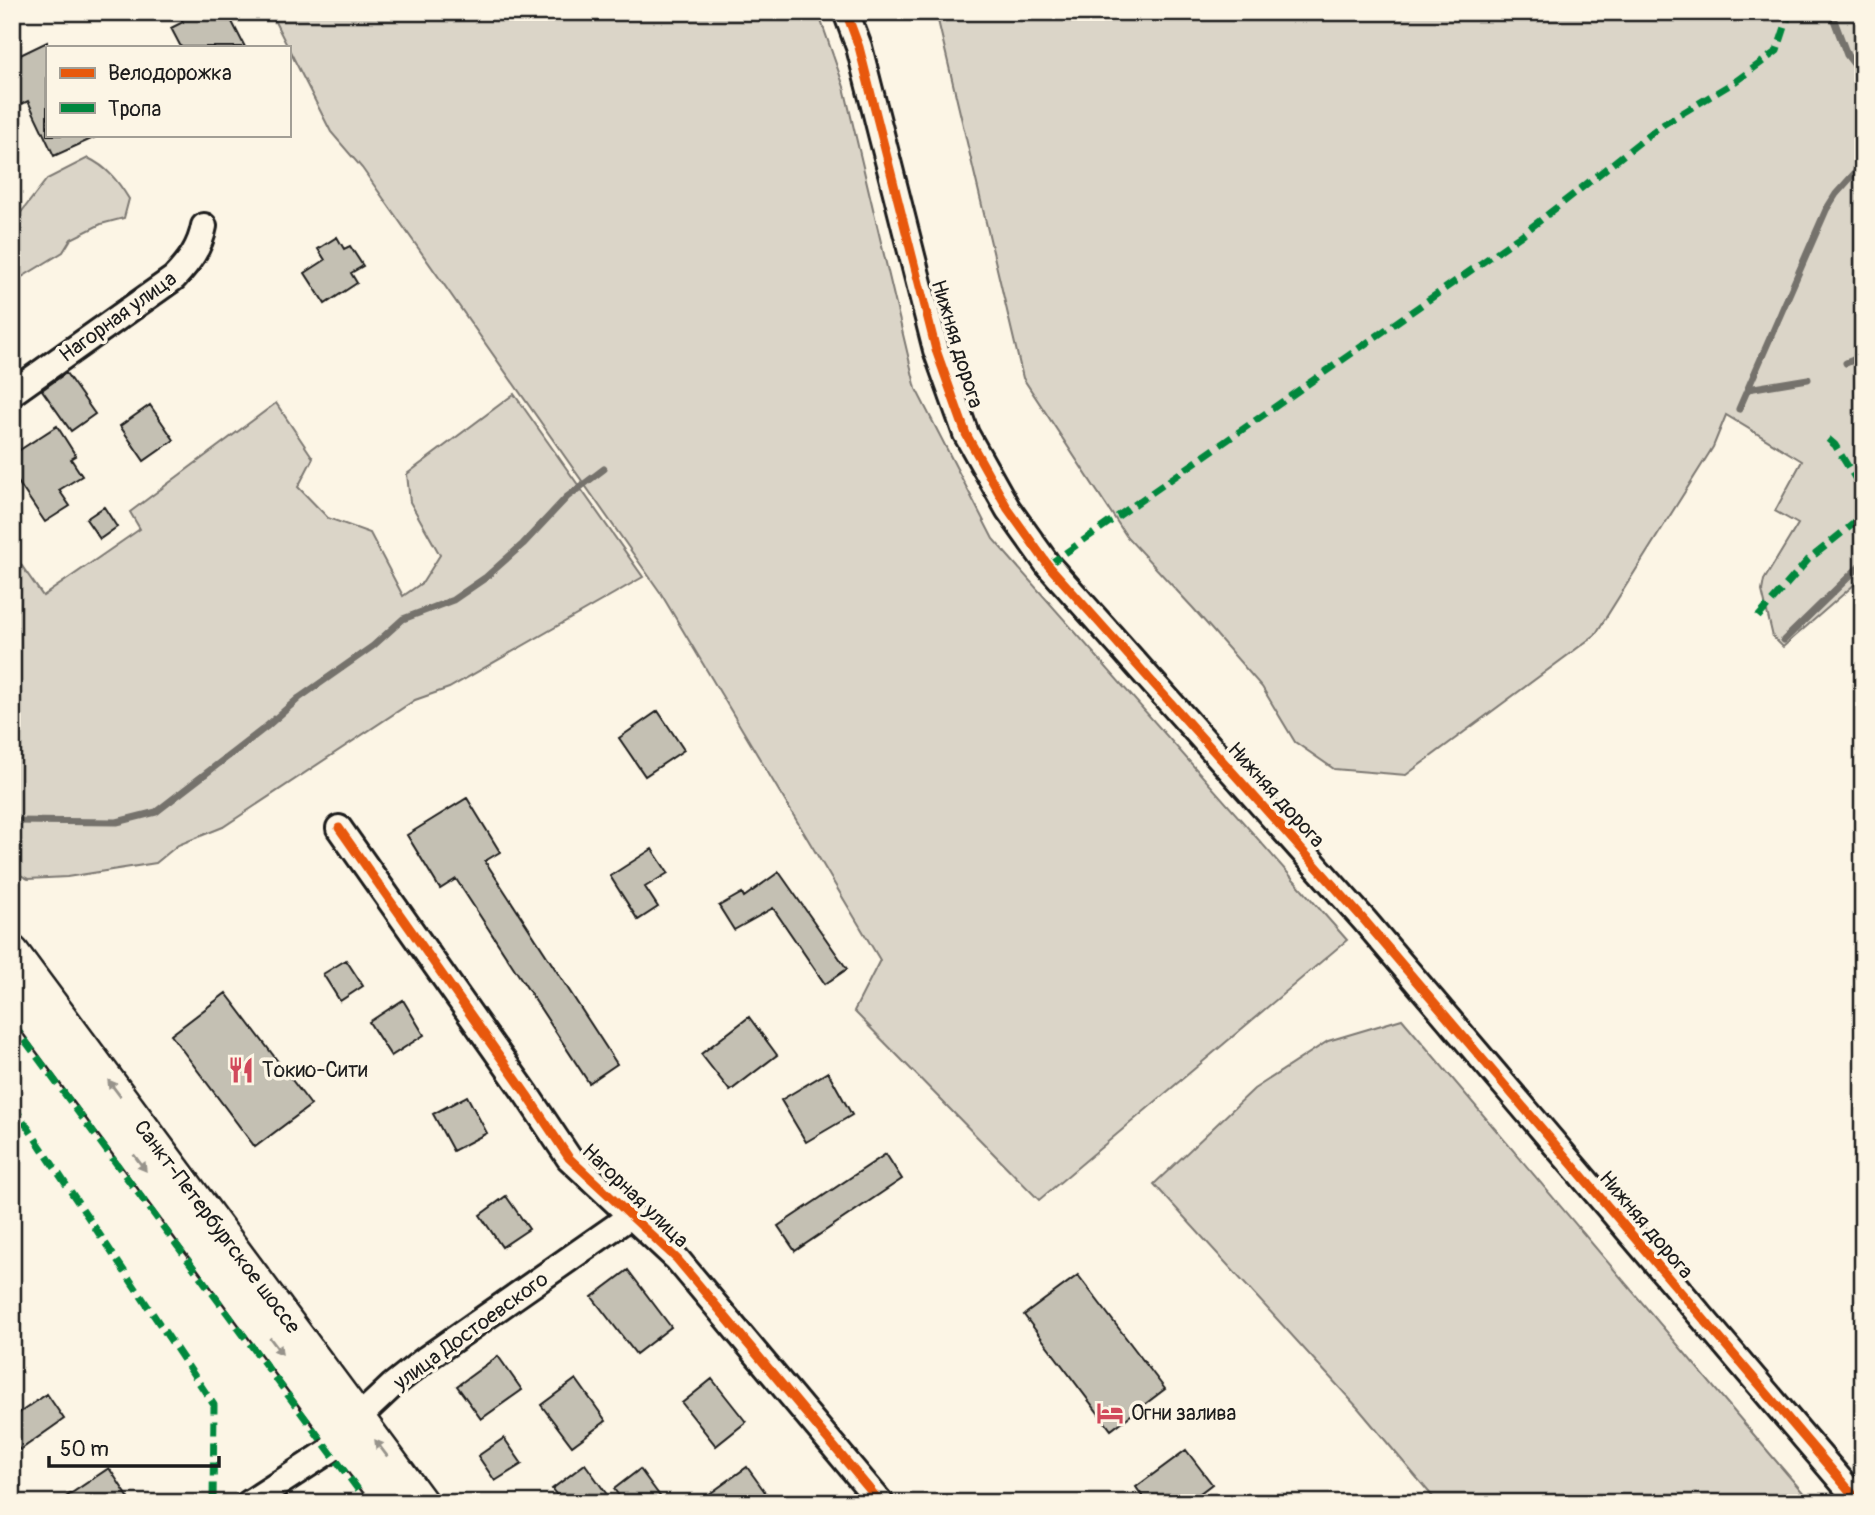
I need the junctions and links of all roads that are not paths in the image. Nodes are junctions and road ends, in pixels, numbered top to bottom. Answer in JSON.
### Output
{"nodes":[{"id":1,"x":846,"y":12,"type":"edge"},
{"id":2,"x":204,"y":226,"type":"dead end"},
{"id":3,"x":12,"y":393,"type":"edge"},
{"id":4,"x":340,"y":828,"type":"dead end"},
{"id":5,"x":12,"y":952,"type":"edge"},
{"id":6,"x":12,"y":990,"type":"edge"},
{"id":7,"x":632,"y":1215,"type":"junction"},
{"id":8,"x":350,"y":1427,"type":"junction"},
{"id":9,"x":249,"y":1503,"type":"edge"},
{"id":10,"x":392,"y":1503,"type":"edge"},
{"id":11,"x":421,"y":1503,"type":"edge"},
{"id":12,"x":881,"y":1503,"type":"edge"},
{"id":13,"x":1860,"y":1503,"type":"edge"}],
"edges":[{"from":1,"to":13,"type":"street","name":"Нижняя дорога"},
{"from":2,"to":3,"type":"street","name":"Нагорная улица"},
{"from":4,"to":7,"type":"street","name":"Нагорная улица"},
{"from":8,"to":5,"type":"main road","name":"Санкт-Петербургское шоссе","one_way":true},
{"from":6,"to":8,"type":"main road","name":"Санкт-Петербургское шоссе","one_way":true},
{"from":7,"to":8,"type":"street","name":"улица Достоевского"},
{"from":7,"to":12,"type":"street","name":"Нагорная улица"},
{"from":8,"to":9,"type":"street","name":"улица Достоевского"},
{"from":8,"to":10,"type":"main road","name":"Санкт-Петербургское шоссе"},
{"from":11,"to":8,"type":"main road","name":"Санкт-Петербургское шоссе","one_way":true}]}
